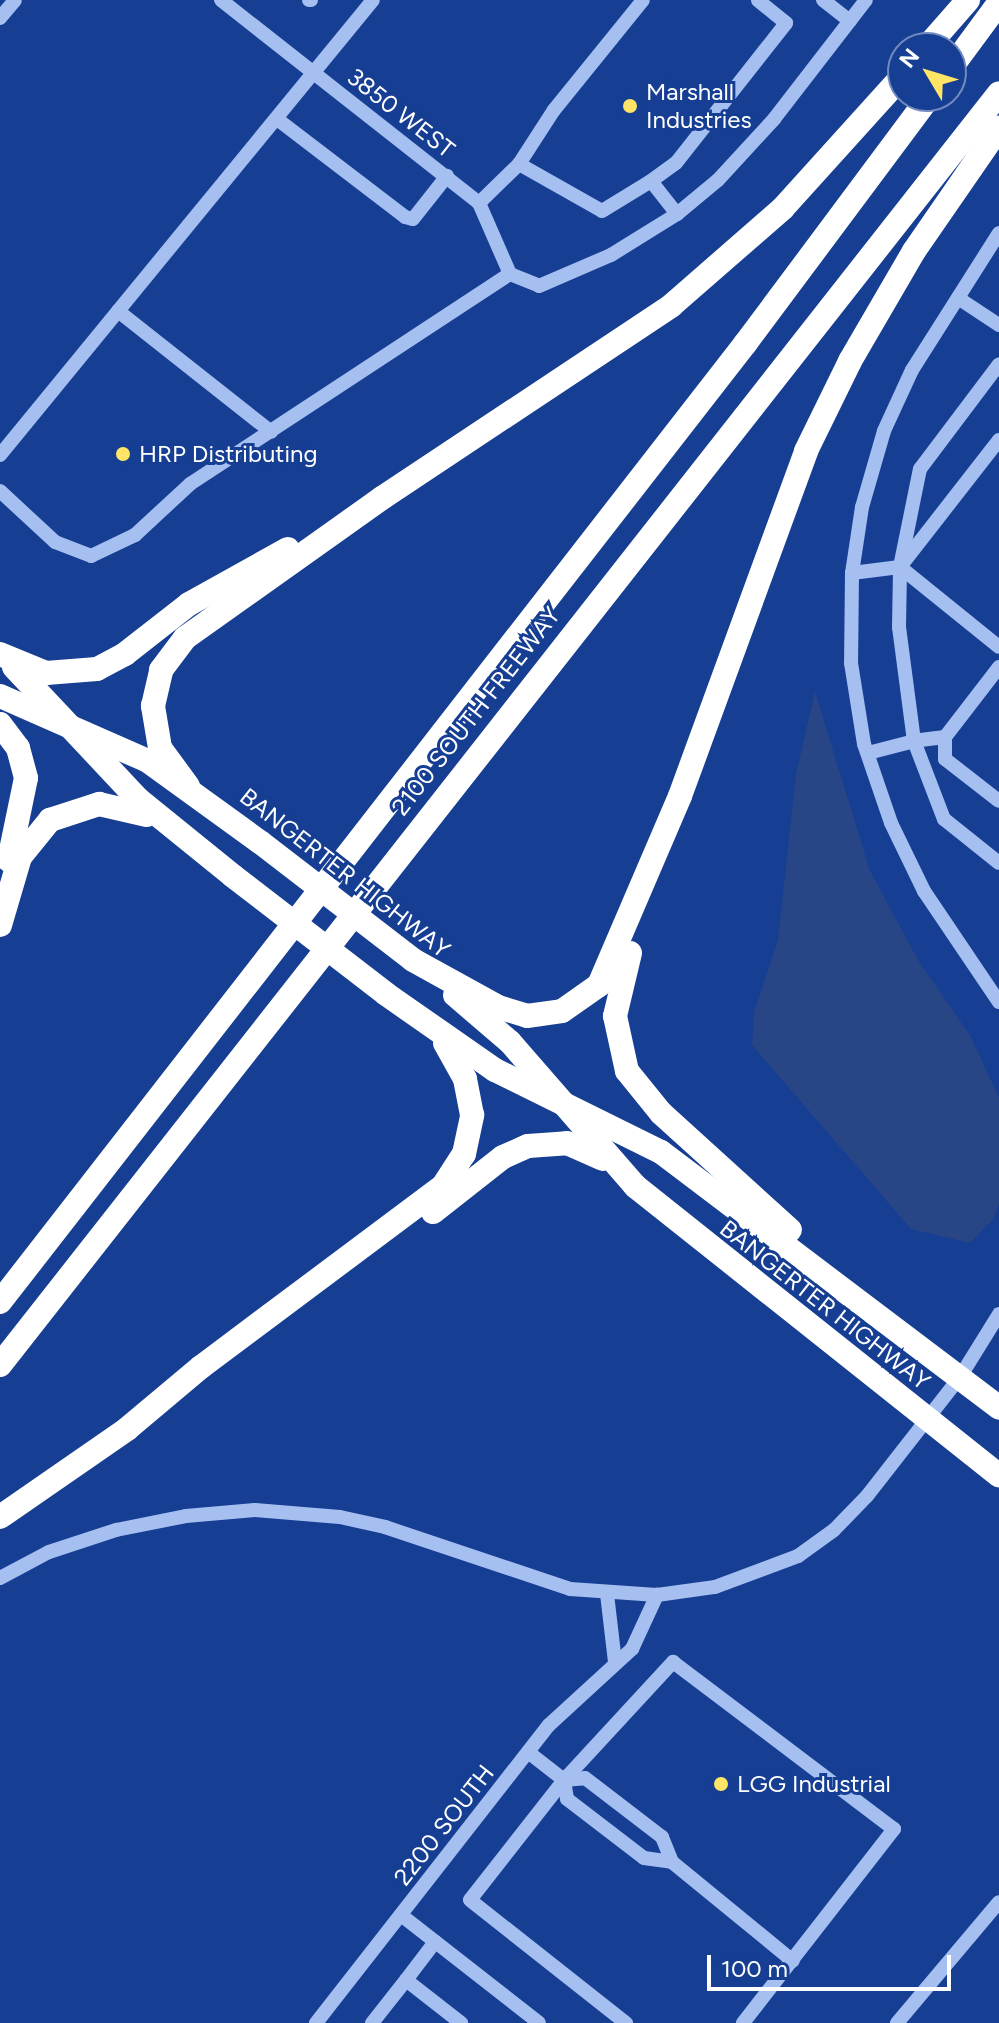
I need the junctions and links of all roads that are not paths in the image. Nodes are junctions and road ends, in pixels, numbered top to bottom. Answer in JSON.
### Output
{"nodes":[{"id":1,"x":15,"y":0,"type":"edge"},
{"id":2,"x":221,"y":0,"type":"edge"},
{"id":3,"x":373,"y":0,"type":"edge"},
{"id":4,"x":643,"y":0,"type":"edge"},
{"id":5,"x":758,"y":0,"type":"edge"},
{"id":6,"x":823,"y":0,"type":"edge"},
{"id":7,"x":866,"y":0,"type":"edge"},
{"id":8,"x":968,"y":0,"type":"edge"},
{"id":9,"x":999,"y":3,"type":"edge"},
{"id":10,"x":0,"y":18,"type":"edge"},
{"id":11,"x":850,"y":21,"type":"junction"},
{"id":12,"x":940,"y":32,"type":"edge"},
{"id":13,"x":967,"y":46,"type":"edge"},
{"id":14,"x":314,"y":73,"type":"junction"},
{"id":15,"x":887,"y":93,"type":"edge"},
{"id":16,"x":999,"y":93,"type":"edge"},
{"id":17,"x":918,"y":112,"type":"edge"},
{"id":18,"x":277,"y":119,"type":"junction"},
{"id":19,"x":999,"y":128,"type":"edge"},
{"id":20,"x":519,"y":164,"type":"junction"},
{"id":21,"x":447,"y":176,"type":"junction"},
{"id":22,"x":651,"y":181,"type":"junction"},
{"id":23,"x":479,"y":203,"type":"junction"},
{"id":24,"x":677,"y":214,"type":"junction"},
{"id":25,"x":999,"y":233,"type":"edge"},
{"id":26,"x":510,"y":274,"type":"junction"},
{"id":27,"x":958,"y":298,"type":"junction"},
{"id":28,"x":118,"y":311,"type":"junction"},
{"id":29,"x":999,"y":325,"type":"edge"},
{"id":30,"x":999,"y":364,"type":"edge"},
{"id":31,"x":271,"y":432,"type":"junction"},
{"id":32,"x":999,"y":440,"type":"edge"},
{"id":33,"x":0,"y":455,"type":"edge"},
{"id":34,"x":0,"y":491,"type":"edge"},
{"id":35,"x":382,"y":498,"type":"junction"},
{"id":36,"x":900,"y":567,"type":"junction"},
{"id":37,"x":852,"y":573,"type":"junction"},
{"id":38,"x":999,"y":647,"type":"edge"},
{"id":39,"x":0,"y":654,"type":"edge"},
{"id":40,"x":999,"y":667,"type":"edge"},
{"id":41,"x":0,"y":696,"type":"edge"},
{"id":42,"x":0,"y":724,"type":"edge"},
{"id":43,"x":71,"y":726,"type":"junction"},
{"id":44,"x":945,"y":737,"type":"junction"},
{"id":45,"x":914,"y":741,"type":"junction"},
{"id":46,"x":868,"y":753,"type":"junction"},
{"id":47,"x":188,"y":786,"type":"junction"},
{"id":48,"x":680,"y":796,"type":"junction"},
{"id":49,"x":999,"y":801,"type":"edge"},
{"id":50,"x":161,"y":820,"type":"junction"},
{"id":51,"x":999,"y":863,"type":"edge"},
{"id":52,"x":0,"y":891,"type":"edge"},
{"id":53,"x":0,"y":925,"type":"edge"},
{"id":54,"x":413,"y":960,"type":"junction"},
{"id":55,"x":999,"y":1002,"type":"edge"},
{"id":56,"x":440,"y":1036,"type":"junction"},
{"id":57,"x":558,"y":1099,"type":"junction"},
{"id":58,"x":615,"y":1165,"type":"junction"},
{"id":59,"x":0,"y":1302,"type":"edge"},
{"id":60,"x":999,"y":1314,"type":"edge"},
{"id":61,"x":905,"y":1334,"type":"junction"},
{"id":62,"x":0,"y":1365,"type":"edge"},
{"id":63,"x":201,"y":1367,"type":"junction"},
{"id":64,"x":960,"y":1377,"type":"junction"},
{"id":65,"x":999,"y":1408,"type":"edge"},
{"id":66,"x":926,"y":1420,"type":"junction"},
{"id":67,"x":999,"y":1476,"type":"edge"},
{"id":68,"x":0,"y":1517,"type":"edge"},
{"id":69,"x":0,"y":1578,"type":"edge"},
{"id":70,"x":607,"y":1594,"type":"junction"},
{"id":71,"x":657,"y":1595,"type":"junction"},
{"id":72,"x":615,"y":1662,"type":"junction"},
{"id":73,"x":528,"y":1752,"type":"junction"},
{"id":74,"x":564,"y":1780,"type":"junction"},
{"id":75,"x":672,"y":1862,"type":"junction"},
{"id":76,"x":999,"y":1902,"type":"edge"},
{"id":77,"x":401,"y":1915,"type":"junction"},
{"id":78,"x":435,"y":1942,"type":"junction"},
{"id":79,"x":793,"y":1961,"type":"junction"},
{"id":80,"x":406,"y":1980,"type":"junction"},
{"id":81,"x":316,"y":2023,"type":"edge"},
{"id":82,"x":372,"y":2023,"type":"edge"},
{"id":83,"x":461,"y":2023,"type":"edge"},
{"id":84,"x":539,"y":2023,"type":"edge"},
{"id":85,"x":626,"y":2023,"type":"edge"},
{"id":86,"x":743,"y":2023,"type":"edge"},
{"id":87,"x":897,"y":2023,"type":"edge"}],
"edges":[{"from":1,"to":10,"type":"street"},
{"from":2,"to":14,"type":"street","name":"3850 WEST"},
{"from":3,"to":14,"type":"street"},
{"from":4,"to":20,"type":"street"},
{"from":5,"to":22,"type":"street"},
{"from":6,"to":11,"type":"street"},
{"from":7,"to":11,"type":"street"},
{"from":8,"to":12,"type":"highway"},
{"from":9,"to":13,"type":"highway"},
{"from":11,"to":24,"type":"street"},
{"from":14,"to":18,"type":"street"},
{"from":14,"to":21,"type":"street","name":"3850 WEST"},
{"from":15,"to":35,"type":"highway"},
{"from":16,"to":62,"type":"highway","name":"2100 SOUTH FREEWAY"},
{"from":17,"to":59,"type":"highway","name":"2100 SOUTH FREEWAY"},
{"from":18,"to":21,"type":"street"},
{"from":18,"to":28,"type":"street"},
{"from":19,"to":48,"type":"highway"},
{"from":20,"to":22,"type":"street"},
{"from":20,"to":23,"type":"street"},
{"from":21,"to":23,"type":"street","name":"3850 WEST"},
{"from":22,"to":24,"type":"street"},
{"from":23,"to":26,"type":"street","name":"3850 WEST"},
{"from":24,"to":26,"type":"street"},
{"from":25,"to":27,"type":"street"},
{"from":26,"to":31,"type":"street"},
{"from":27,"to":29,"type":"street"},
{"from":27,"to":37,"type":"street"},
{"from":28,"to":31,"type":"street"},
{"from":28,"to":33,"type":"street"},
{"from":30,"to":36,"type":"street"},
{"from":31,"to":34,"type":"street"},
{"from":32,"to":36,"type":"street"},
{"from":35,"to":39,"type":"highway"},
{"from":35,"to":47,"type":"highway"},
{"from":36,"to":37,"type":"street"},
{"from":36,"to":38,"type":"street"},
{"from":36,"to":45,"type":"street"},
{"from":37,"to":46,"type":"street"},
{"from":39,"to":43,"type":"highway","name":"BANGERTER HIGHWAY"},
{"from":40,"to":44,"type":"street"},
{"from":41,"to":43,"type":"highway","name":"BANGERTER HIGHWAY"},
{"from":42,"to":52,"type":"highway"},
{"from":43,"to":47,"type":"highway","name":"BANGERTER HIGHWAY"},
{"from":43,"to":50,"type":"highway","name":"BANGERTER HIGHWAY"},
{"from":44,"to":45,"type":"street"},
{"from":44,"to":49,"type":"street"},
{"from":45,"to":46,"type":"street"},
{"from":45,"to":51,"type":"street"},
{"from":46,"to":55,"type":"street"},
{"from":47,"to":54,"type":"highway","name":"BANGERTER HIGHWAY","bridge":true},
{"from":48,"to":54,"type":"highway"},
{"from":48,"to":61,"type":"highway"},
{"from":50,"to":53,"type":"highway"},
{"from":50,"to":56,"type":"highway","name":"BANGERTER HIGHWAY","bridge":true},
{"from":54,"to":57,"type":"highway","name":"BANGERTER HIGHWAY"},
{"from":56,"to":57,"type":"highway","name":"BANGERTER HIGHWAY"},
{"from":56,"to":63,"type":"highway"},
{"from":57,"to":58,"type":"highway","name":"BANGERTER HIGHWAY"},
{"from":57,"to":61,"type":"highway","name":"BANGERTER HIGHWAY"},
{"from":58,"to":63,"type":"highway"},
{"from":58,"to":66,"type":"highway","name":"BANGERTER HIGHWAY"},
{"from":60,"to":64,"type":"street"},
{"from":61,"to":64,"type":"highway","name":"BANGERTER HIGHWAY"},
{"from":63,"to":68,"type":"highway"},
{"from":64,"to":65,"type":"highway","name":"BANGERTER HIGHWAY"},
{"from":64,"to":66,"type":"street"},
{"from":66,"to":67,"type":"highway","name":"BANGERTER HIGHWAY"},
{"from":66,"to":71,"type":"street"},
{"from":69,"to":70,"type":"street"},
{"from":70,"to":71,"type":"street"},
{"from":70,"to":72,"type":"street"},
{"from":71,"to":72,"type":"street","name":"2200 SOUTH"},
{"from":72,"to":73,"type":"street","name":"2200 SOUTH"},
{"from":73,"to":74,"type":"street"},
{"from":73,"to":77,"type":"street","name":"2200 SOUTH"},
{"from":74,"to":75,"type":"street"},
{"from":74,"to":75,"type":"street"},
{"from":74,"to":79,"type":"street"},
{"from":74,"to":85,"type":"street"},
{"from":75,"to":79,"type":"street"},
{"from":76,"to":87,"type":"street"},
{"from":77,"to":78,"type":"street"},
{"from":77,"to":81,"type":"street","name":"2200 SOUTH"},
{"from":78,"to":80,"type":"street"},
{"from":78,"to":84,"type":"street"},
{"from":79,"to":86,"type":"street"},
{"from":80,"to":82,"type":"street"},
{"from":80,"to":83,"type":"street"}]}
